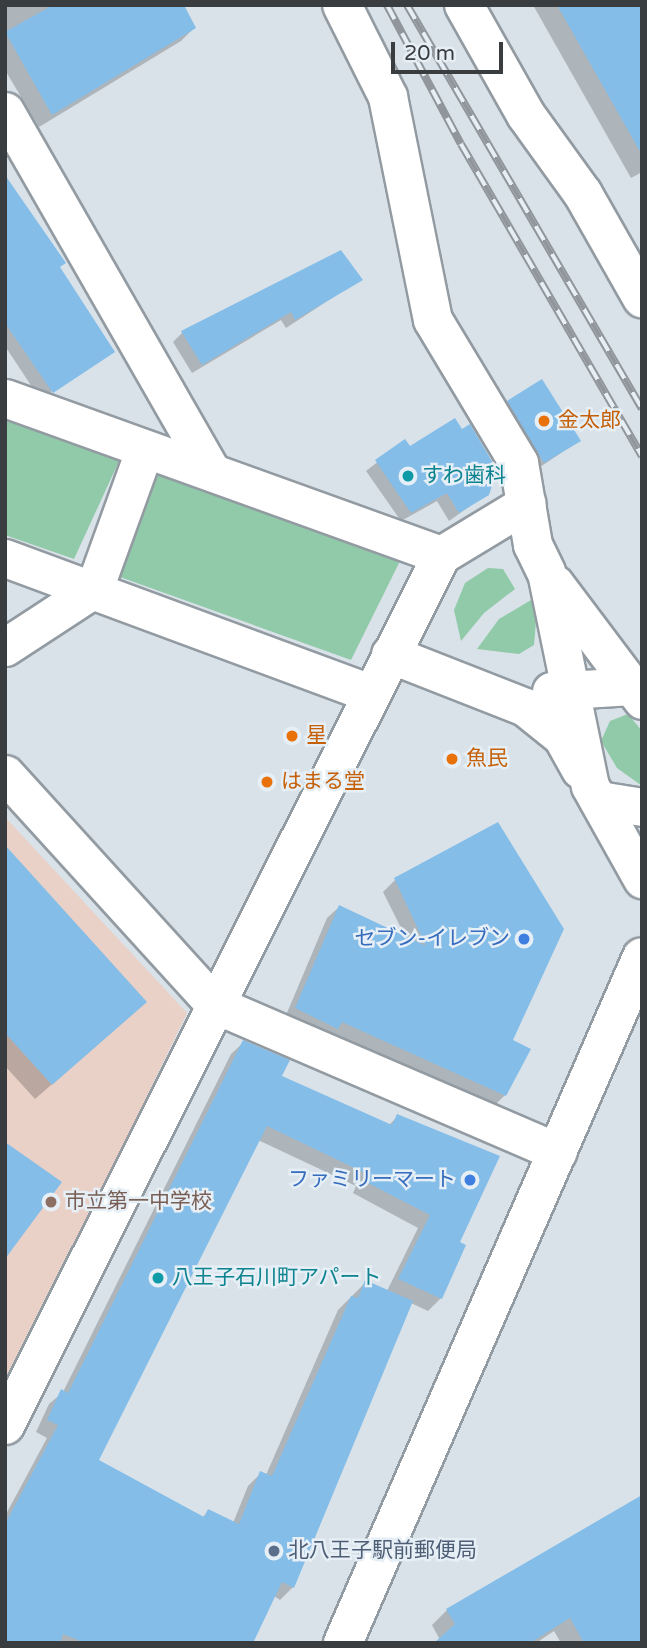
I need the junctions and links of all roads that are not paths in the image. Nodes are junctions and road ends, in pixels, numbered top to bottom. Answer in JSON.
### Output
{"nodes":[{"id":1,"x":342,"y":5,"type":"edge"},
{"id":2,"x":464,"y":5,"type":"edge"},
{"id":3,"x":5,"y":111,"type":"edge"},
{"id":4,"x":642,"y":298,"type":"edge"},
{"id":5,"x":5,"y":398,"type":"edge"},
{"id":6,"x":144,"y":451,"type":"junction"},
{"id":7,"x":210,"y":469,"type":"junction"},
{"id":8,"x":527,"y":503,"type":"junction"},
{"id":9,"x":441,"y":555,"type":"junction"},
{"id":10,"x":5,"y":558,"type":"edge"},
{"id":11,"x":546,"y":572,"type":"junction"},
{"id":12,"x":94,"y":589,"type":"junction"},
{"id":13,"x":5,"y":646,"type":"edge"},
{"id":14,"x":390,"y":654,"type":"junction"},
{"id":15,"x":470,"y":683,"type":"junction"},
{"id":16,"x":573,"y":690,"type":"junction"},
{"id":17,"x":369,"y":693,"type":"junction"},
{"id":18,"x":637,"y":693,"type":"edge"},
{"id":19,"x":5,"y":774,"type":"edge"},
{"id":20,"x":594,"y":793,"type":"junction"},
{"id":21,"x":642,"y":807,"type":"edge"},
{"id":22,"x":642,"y":879,"type":"edge"},
{"id":23,"x":642,"y":957,"type":"edge"},
{"id":24,"x":214,"y":1003,"type":"junction"},
{"id":25,"x":558,"y":1152,"type":"junction"},
{"id":26,"x":5,"y":1425,"type":"edge"},
{"id":27,"x":343,"y":1643,"type":"edge"}],
"edges":[{"from":1,"to":8,"type":"street"},
{"from":2,"to":4,"type":"street"},
{"from":3,"to":7,"type":"street"},
{"from":5,"to":6,"type":"street"},
{"from":6,"to":7,"type":"street"},
{"from":6,"to":12,"type":"street"},
{"from":7,"to":9,"type":"street"},
{"from":8,"to":9,"type":"street"},
{"from":8,"to":11,"type":"street"},
{"from":9,"to":14,"type":"street"},
{"from":10,"to":12,"type":"street"},
{"from":11,"to":16,"type":"street"},
{"from":11,"to":18,"type":"street"},
{"from":12,"to":13,"type":"street"},
{"from":12,"to":17,"type":"street"},
{"from":14,"to":15,"type":"street"},
{"from":14,"to":17,"type":"street"},
{"from":15,"to":16,"type":"street"},
{"from":15,"to":20,"type":"street"},
{"from":16,"to":18,"type":"street"},
{"from":16,"to":20,"type":"street"},
{"from":17,"to":24,"type":"street"},
{"from":19,"to":24,"type":"street"},
{"from":20,"to":21,"type":"street"},
{"from":20,"to":22,"type":"street"},
{"from":23,"to":25,"type":"street"},
{"from":24,"to":25,"type":"street"},
{"from":24,"to":26,"type":"street"},
{"from":25,"to":27,"type":"street"}]}
